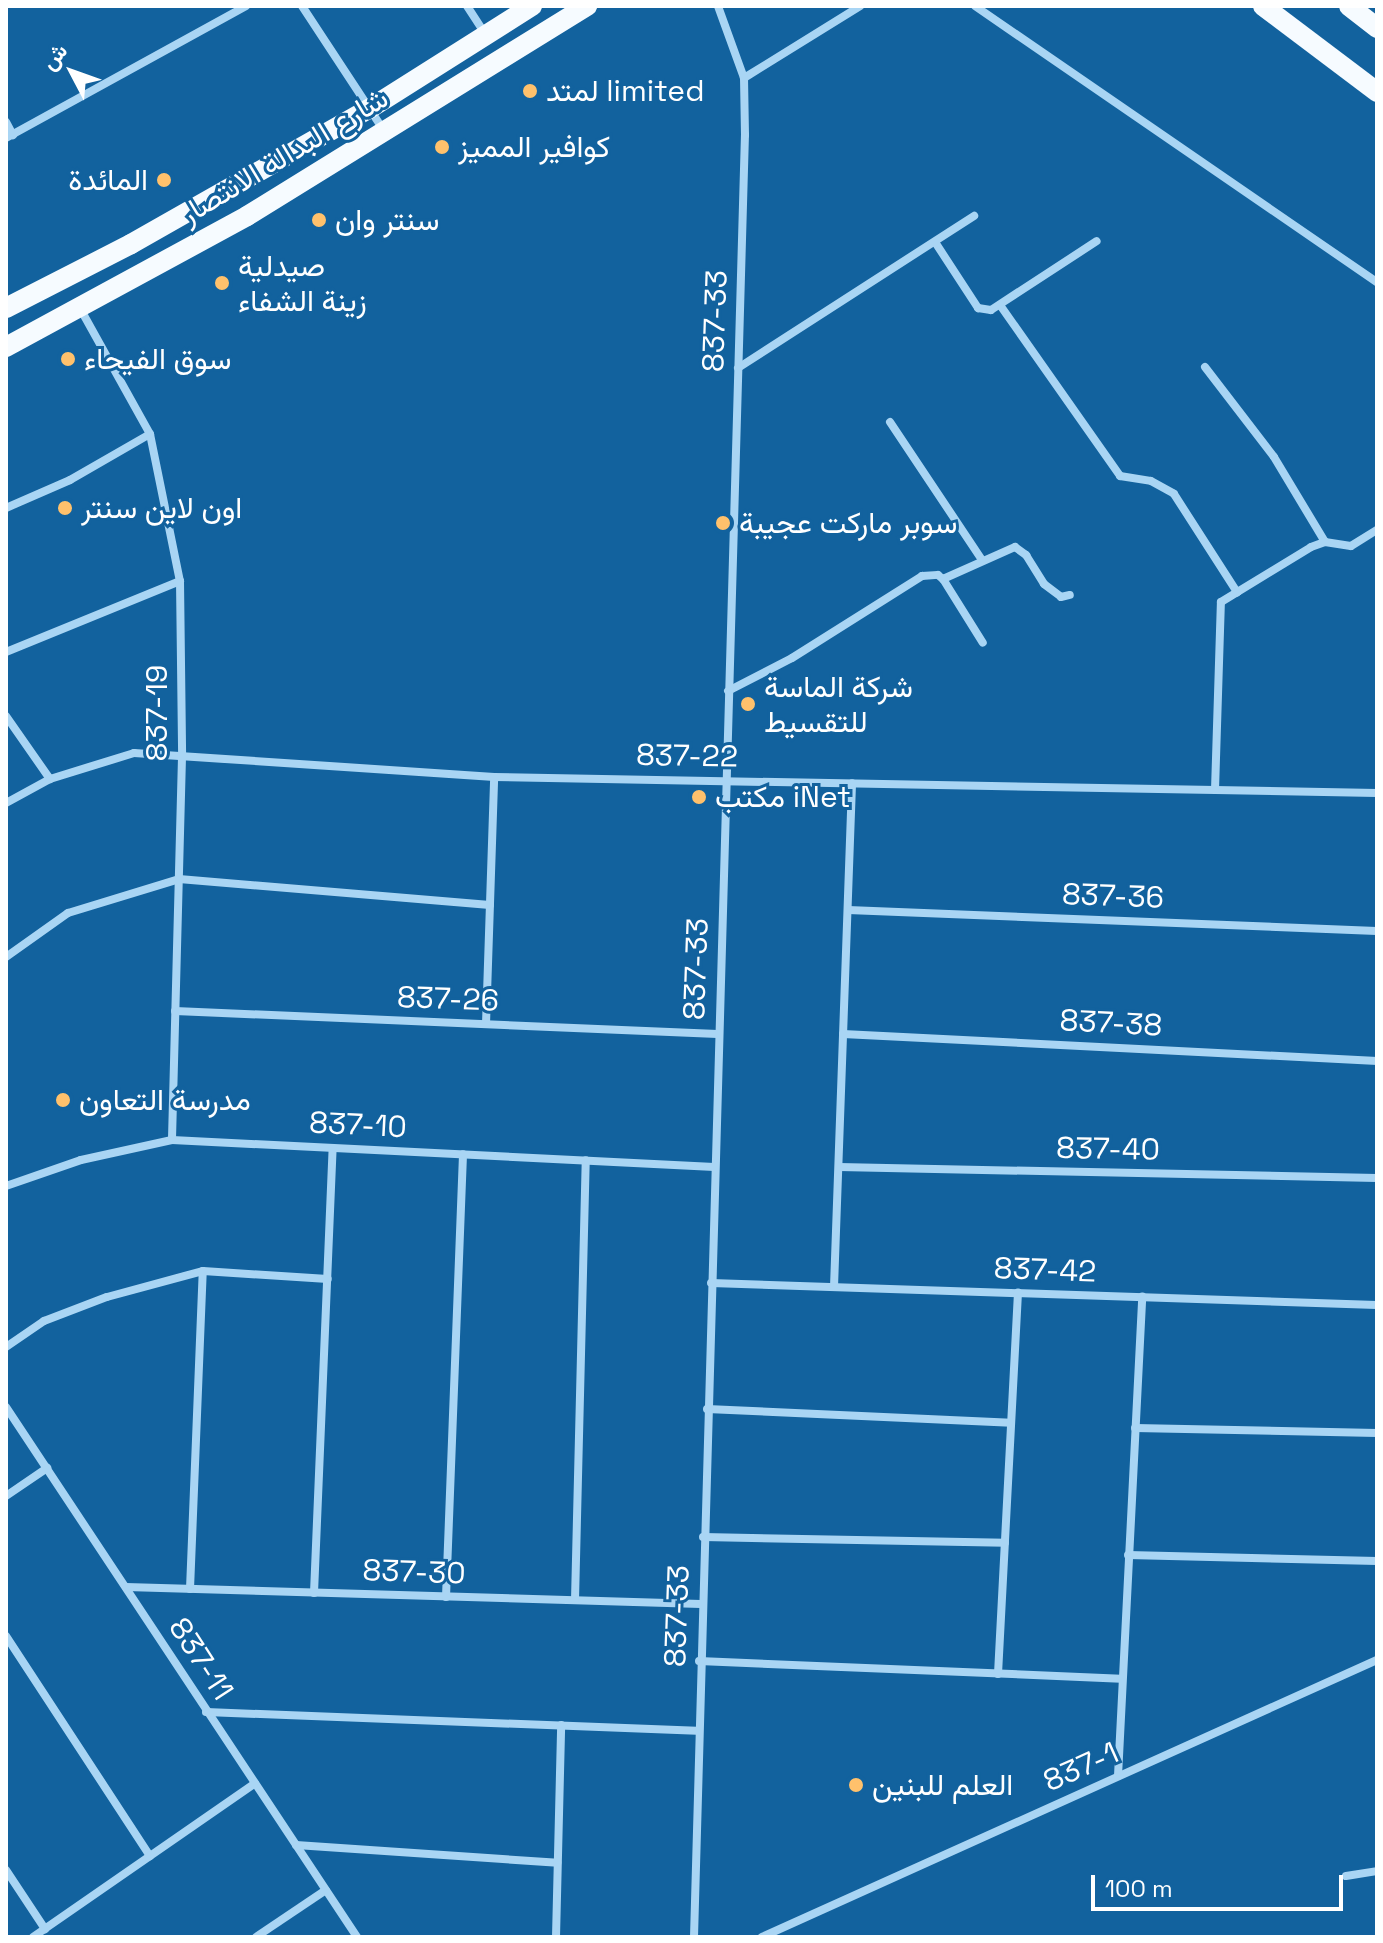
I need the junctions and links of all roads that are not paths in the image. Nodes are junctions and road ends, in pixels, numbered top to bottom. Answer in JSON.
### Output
{"nodes":[{"id":1,"x":246,"y":6,"type":"edge"},
{"id":2,"x":302,"y":6,"type":"edge"},
{"id":3,"x":467,"y":6,"type":"edge"},
{"id":4,"x":532,"y":6,"type":"edge"},
{"id":5,"x":587,"y":6,"type":"edge"},
{"id":6,"x":718,"y":6,"type":"edge"},
{"id":7,"x":860,"y":6,"type":"edge"},
{"id":8,"x":975,"y":6,"type":"edge"},
{"id":9,"x":1263,"y":6,"type":"edge"},
{"id":10,"x":1340,"y":6,"type":"edge"},
{"id":11,"x":1364,"y":18,"type":"edge"},
{"id":12,"x":486,"y":35,"type":"junction"},
{"id":13,"x":744,"y":78,"type":"junction"},
{"id":14,"x":1377,"y":92,"type":"edge"},
{"id":15,"x":369,"y":109,"type":"junction"},
{"id":16,"x":6,"y":122,"type":"edge"},
{"id":17,"x":385,"y":131,"type":"junction"},
{"id":18,"x":9,"y":136,"type":"edge"},
{"id":19,"x":974,"y":216,"type":"dead end"},
{"id":20,"x":1097,"y":241,"type":"dead end"},
{"id":21,"x":935,"y":242,"type":"junction"},
{"id":22,"x":1377,"y":282,"type":"edge"},
{"id":23,"x":1000,"y":305,"type":"junction"},
{"id":24,"x":79,"y":307,"type":"junction"},
{"id":25,"x":6,"y":308,"type":"edge"},
{"id":26,"x":6,"y":347,"type":"edge"},
{"id":27,"x":1205,"y":367,"type":"dead end"},
{"id":28,"x":738,"y":368,"type":"junction"},
{"id":29,"x":890,"y":422,"type":"dead end"},
{"id":30,"x":150,"y":434,"type":"junction"},
{"id":31,"x":6,"y":508,"type":"edge"},
{"id":32,"x":1377,"y":530,"type":"edge"},
{"id":33,"x":1325,"y":542,"type":"junction"},
{"id":34,"x":982,"y":560,"type":"junction"},
{"id":35,"x":943,"y":579,"type":"junction"},
{"id":36,"x":180,"y":581,"type":"junction"},
{"id":37,"x":1237,"y":592,"type":"junction"},
{"id":38,"x":1070,"y":595,"type":"dead end"},
{"id":39,"x":983,"y":643,"type":"dead end"},
{"id":40,"x":6,"y":652,"type":"edge"},
{"id":41,"x":728,"y":691,"type":"junction"},
{"id":42,"x":6,"y":716,"type":"edge"},
{"id":43,"x":182,"y":757,"type":"junction"},
{"id":44,"x":494,"y":777,"type":"junction"},
{"id":45,"x":50,"y":779,"type":"junction"},
{"id":46,"x":725,"y":780,"type":"junction"},
{"id":47,"x":852,"y":783,"type":"junction"},
{"id":48,"x":1215,"y":790,"type":"junction"},
{"id":49,"x":1377,"y":793,"type":"edge"},
{"id":50,"x":6,"y":803,"type":"edge"},
{"id":51,"x":179,"y":879,"type":"junction"},
{"id":52,"x":490,"y":905,"type":"junction"},
{"id":53,"x":848,"y":910,"type":"junction"},
{"id":54,"x":1377,"y":931,"type":"edge"},
{"id":55,"x":6,"y":957,"type":"edge"},
{"id":56,"x":175,"y":1011,"type":"junction"},
{"id":57,"x":486,"y":1024,"type":"junction"},
{"id":58,"x":718,"y":1034,"type":"junction"},
{"id":59,"x":843,"y":1034,"type":"junction"},
{"id":60,"x":1377,"y":1061,"type":"edge"},
{"id":61,"x":172,"y":1140,"type":"junction"},
{"id":62,"x":333,"y":1148,"type":"junction"},
{"id":63,"x":463,"y":1154,"type":"junction"},
{"id":64,"x":586,"y":1160,"type":"junction"},
{"id":65,"x":714,"y":1167,"type":"junction"},
{"id":66,"x":839,"y":1167,"type":"junction"},
{"id":67,"x":1377,"y":1178,"type":"edge"},
{"id":68,"x":6,"y":1186,"type":"edge"},
{"id":69,"x":203,"y":1271,"type":"junction"},
{"id":70,"x":328,"y":1279,"type":"junction"},
{"id":71,"x":711,"y":1283,"type":"junction"},
{"id":72,"x":834,"y":1287,"type":"junction"},
{"id":73,"x":1018,"y":1293,"type":"junction"},
{"id":74,"x":1142,"y":1297,"type":"junction"},
{"id":75,"x":1377,"y":1305,"type":"edge"},
{"id":76,"x":6,"y":1347,"type":"edge"},
{"id":77,"x":6,"y":1407,"type":"edge"},
{"id":78,"x":707,"y":1409,"type":"junction"},
{"id":79,"x":1011,"y":1423,"type":"junction"},
{"id":80,"x":1135,"y":1428,"type":"junction"},
{"id":81,"x":1377,"y":1433,"type":"edge"},
{"id":82,"x":47,"y":1468,"type":"junction"},
{"id":83,"x":6,"y":1496,"type":"edge"},
{"id":84,"x":703,"y":1537,"type":"junction"},
{"id":85,"x":1005,"y":1543,"type":"junction"},
{"id":86,"x":1128,"y":1555,"type":"junction"},
{"id":87,"x":1377,"y":1561,"type":"edge"},
{"id":88,"x":126,"y":1587,"type":"junction"},
{"id":89,"x":190,"y":1589,"type":"junction"},
{"id":90,"x":314,"y":1593,"type":"junction"},
{"id":91,"x":446,"y":1597,"type":"junction"},
{"id":92,"x":575,"y":1600,"type":"junction"},
{"id":93,"x":701,"y":1604,"type":"junction"},
{"id":94,"x":6,"y":1636,"type":"edge"},
{"id":95,"x":1377,"y":1660,"type":"edge"},
{"id":96,"x":699,"y":1661,"type":"junction"},
{"id":97,"x":998,"y":1674,"type":"junction"},
{"id":98,"x":1121,"y":1679,"type":"junction"},
{"id":99,"x":206,"y":1712,"type":"junction"},
{"id":100,"x":561,"y":1725,"type":"junction"},
{"id":101,"x":697,"y":1731,"type":"junction"},
{"id":102,"x":1118,"y":1776,"type":"junction"},
{"id":103,"x":255,"y":1783,"type":"junction"},
{"id":104,"x":296,"y":1845,"type":"junction"},
{"id":105,"x":150,"y":1856,"type":"junction"},
{"id":106,"x":557,"y":1863,"type":"junction"},
{"id":107,"x":6,"y":1870,"type":"edge"},
{"id":108,"x":1377,"y":1871,"type":"edge"},
{"id":109,"x":1346,"y":1876,"type":"dead end"},
{"id":110,"x":326,"y":1890,"type":"junction"},
{"id":111,"x":45,"y":1929,"type":"junction"},
{"id":112,"x":33,"y":1937,"type":"edge"},
{"id":113,"x":256,"y":1937,"type":"edge"},
{"id":114,"x":357,"y":1937,"type":"edge"},
{"id":115,"x":556,"y":1937,"type":"edge"},
{"id":116,"x":694,"y":1937,"type":"edge"},
{"id":117,"x":762,"y":1937,"type":"edge"}],
"edges":[{"from":1,"to":18,"type":"street"},
{"from":2,"to":15,"type":"street"},
{"from":3,"to":12,"type":"street"},
{"from":4,"to":12,"type":"main road"},
{"from":5,"to":17,"type":"main road","name":"شارع البدالة الانتصار"},
{"from":6,"to":13,"type":"street","name":"837-33"},
{"from":7,"to":13,"type":"street"},
{"from":8,"to":22,"type":"street"},
{"from":9,"to":14,"type":"main road"},
{"from":10,"to":11,"type":"main road"},
{"from":12,"to":15,"type":"main road"},
{"from":13,"to":28,"type":"street","name":"837-33"},
{"from":15,"to":17,"type":"street"},
{"from":15,"to":25,"type":"main road"},
{"from":16,"to":18,"type":"street"},
{"from":17,"to":24,"type":"main road","name":"شارع البدالة الانتصار"},
{"from":19,"to":21,"type":"street"},
{"from":20,"to":23,"type":"street"},
{"from":21,"to":23,"type":"street"},
{"from":21,"to":28,"type":"street"},
{"from":23,"to":37,"type":"street"},
{"from":24,"to":26,"type":"main road","name":"شارع البدالة الانتصار"},
{"from":24,"to":30,"type":"street","name":"837-19"},
{"from":27,"to":33,"type":"street"},
{"from":28,"to":41,"type":"street","name":"837-33"},
{"from":29,"to":34,"type":"street"},
{"from":30,"to":31,"type":"street"},
{"from":30,"to":36,"type":"street","name":"837-19"},
{"from":32,"to":33,"type":"street"},
{"from":33,"to":37,"type":"street"},
{"from":34,"to":35,"type":"street"},
{"from":34,"to":38,"type":"street"},
{"from":35,"to":39,"type":"street"},
{"from":35,"to":41,"type":"street"},
{"from":36,"to":40,"type":"street"},
{"from":36,"to":43,"type":"street","name":"837-19"},
{"from":37,"to":48,"type":"street"},
{"from":41,"to":46,"type":"street","name":"837-33"},
{"from":42,"to":45,"type":"street"},
{"from":43,"to":44,"type":"street","name":"837-22"},
{"from":43,"to":45,"type":"street","name":"837-22"},
{"from":43,"to":51,"type":"street","name":"837-19"},
{"from":44,"to":46,"type":"street","name":"837-22"},
{"from":44,"to":52,"type":"street"},
{"from":45,"to":50,"type":"street","name":"837-22"},
{"from":46,"to":47,"type":"street","name":"837-22"},
{"from":46,"to":58,"type":"street","name":"837-33"},
{"from":47,"to":48,"type":"street","name":"837-22"},
{"from":47,"to":53,"type":"street"},
{"from":48,"to":49,"type":"street","name":"837-22"},
{"from":51,"to":52,"type":"street"},
{"from":51,"to":55,"type":"street"},
{"from":51,"to":56,"type":"street","name":"837-19"},
{"from":52,"to":57,"type":"street"},
{"from":53,"to":54,"type":"street","name":"837-36"},
{"from":53,"to":59,"type":"street"},
{"from":56,"to":57,"type":"street","name":"837-26"},
{"from":56,"to":61,"type":"street","name":"837-19"},
{"from":57,"to":58,"type":"street","name":"837-26"},
{"from":58,"to":65,"type":"street","name":"837-33"},
{"from":59,"to":60,"type":"street","name":"837-38"},
{"from":59,"to":66,"type":"street"},
{"from":61,"to":62,"type":"street","name":"837-10"},
{"from":61,"to":68,"type":"street","name":"837-10"},
{"from":62,"to":63,"type":"street","name":"837-10"},
{"from":62,"to":70,"type":"street"},
{"from":63,"to":64,"type":"street","name":"837-10"},
{"from":63,"to":91,"type":"street"},
{"from":64,"to":65,"type":"street","name":"837-10"},
{"from":64,"to":92,"type":"street"},
{"from":65,"to":71,"type":"street","name":"837-33"},
{"from":66,"to":67,"type":"street","name":"837-40"},
{"from":66,"to":72,"type":"street"},
{"from":69,"to":70,"type":"street"},
{"from":69,"to":76,"type":"street"},
{"from":69,"to":89,"type":"street"},
{"from":70,"to":90,"type":"street"},
{"from":71,"to":72,"type":"street","name":"837-42"},
{"from":71,"to":78,"type":"street","name":"837-33"},
{"from":72,"to":73,"type":"street","name":"837-42"},
{"from":73,"to":74,"type":"street","name":"837-42"},
{"from":73,"to":79,"type":"street"},
{"from":74,"to":75,"type":"street","name":"837-42"},
{"from":74,"to":80,"type":"street"},
{"from":77,"to":82,"type":"street","name":"837-11"},
{"from":78,"to":79,"type":"street"},
{"from":78,"to":84,"type":"street","name":"837-33"},
{"from":79,"to":85,"type":"street"},
{"from":80,"to":81,"type":"street"},
{"from":80,"to":86,"type":"street"},
{"from":82,"to":83,"type":"street"},
{"from":82,"to":88,"type":"street","name":"837-11"},
{"from":84,"to":85,"type":"street"},
{"from":84,"to":93,"type":"street","name":"837-33"},
{"from":85,"to":97,"type":"street"},
{"from":86,"to":87,"type":"street"},
{"from":86,"to":98,"type":"street"},
{"from":88,"to":89,"type":"street","name":"837-30"},
{"from":88,"to":99,"type":"street","name":"837-11"},
{"from":89,"to":90,"type":"street","name":"837-30"},
{"from":90,"to":91,"type":"street","name":"837-30"},
{"from":91,"to":92,"type":"street","name":"837-30"},
{"from":92,"to":93,"type":"street","name":"837-30"},
{"from":93,"to":96,"type":"street","name":"837-33"},
{"from":94,"to":105,"type":"street"},
{"from":95,"to":102,"type":"street","name":"837-1"},
{"from":96,"to":97,"type":"street"},
{"from":96,"to":101,"type":"street","name":"837-33"},
{"from":97,"to":98,"type":"street"},
{"from":98,"to":102,"type":"street"},
{"from":99,"to":100,"type":"street"},
{"from":99,"to":103,"type":"street","name":"837-11"},
{"from":100,"to":101,"type":"street"},
{"from":100,"to":106,"type":"street"},
{"from":101,"to":116,"type":"street","name":"837-33"},
{"from":102,"to":117,"type":"street","name":"837-1"},
{"from":103,"to":104,"type":"street","name":"837-11"},
{"from":103,"to":105,"type":"street"},
{"from":104,"to":106,"type":"street"},
{"from":104,"to":110,"type":"street","name":"837-11"},
{"from":105,"to":111,"type":"street"},
{"from":106,"to":115,"type":"street"},
{"from":107,"to":111,"type":"street"},
{"from":108,"to":109,"type":"street"},
{"from":110,"to":113,"type":"street"},
{"from":110,"to":114,"type":"street","name":"837-11"},
{"from":111,"to":112,"type":"street"}]}
